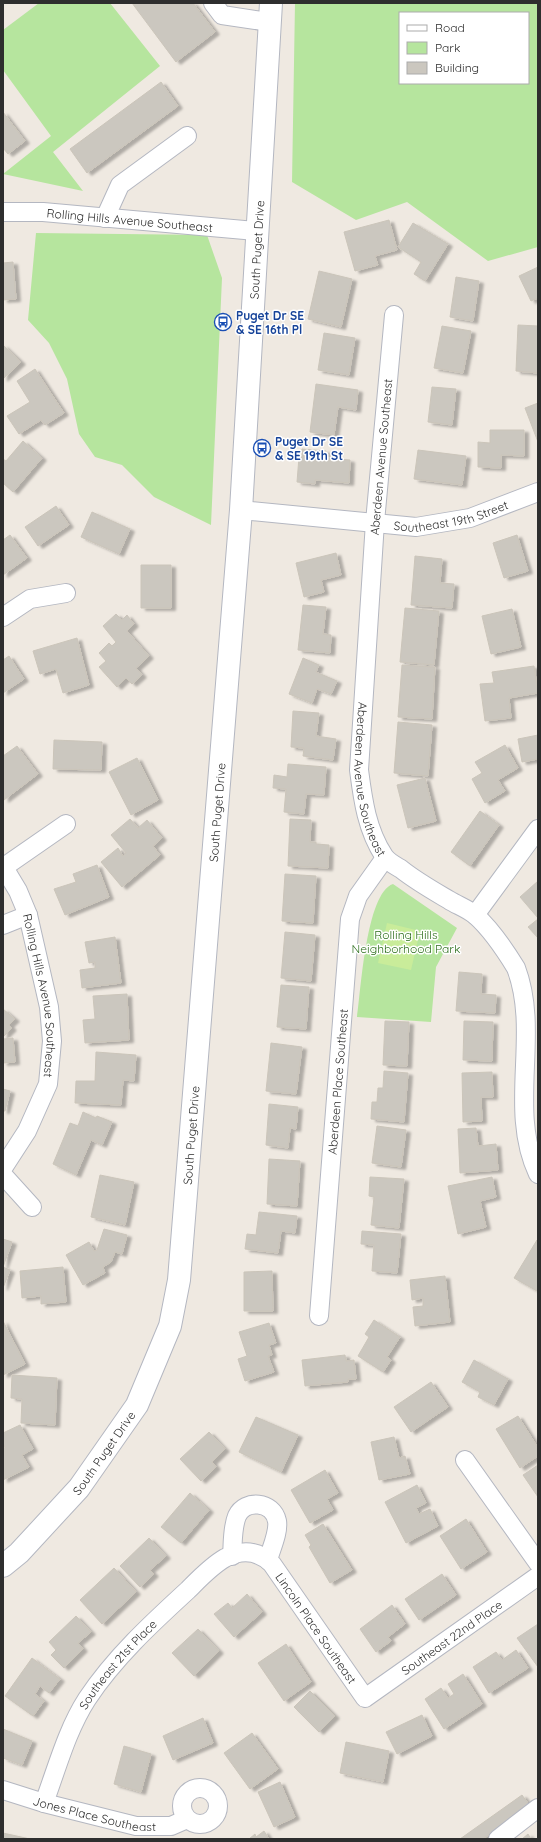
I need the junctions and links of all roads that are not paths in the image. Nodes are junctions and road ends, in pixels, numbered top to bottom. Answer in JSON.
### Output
{"nodes":[{"id":1,"x":213,"y":3,"type":"edge"},
{"id":2,"x":270,"y":12,"type":"edge"},
{"id":3,"x":187,"y":136,"type":"dead end"},
{"id":4,"x":3,"y":212,"type":"edge"},
{"id":5,"x":105,"y":218,"type":"junction"},
{"id":6,"x":256,"y":231,"type":"junction"},
{"id":7,"x":394,"y":315,"type":"dead end"},
{"id":8,"x":538,"y":493,"type":"edge"},
{"id":9,"x":241,"y":510,"type":"junction"},
{"id":10,"x":375,"y":522,"type":"junction"},
{"id":11,"x":66,"y":593,"type":"dead end"},
{"id":12,"x":3,"y":617,"type":"edge"},
{"id":13,"x":66,"y":824,"type":"dead end"},
{"id":14,"x":538,"y":829,"type":"edge"},
{"id":15,"x":385,"y":858,"type":"junction"},
{"id":16,"x":4,"y":866,"type":"edge"},
{"id":17,"x":28,"y":915,"type":"junction"},
{"id":18,"x":475,"y":915,"type":"junction"},
{"id":19,"x":3,"y":925,"type":"edge"},
{"id":20,"x":536,"y":1022,"type":"edge"},
{"id":21,"x":3,"y":1168,"type":"edge"},
{"id":22,"x":538,"y":1174,"type":"edge"},
{"id":23,"x":3,"y":1175,"type":"edge"},
{"id":24,"x":32,"y":1207,"type":"dead end"},
{"id":25,"x":319,"y":1316,"type":"dead end"},
{"id":26,"x":465,"y":1460,"type":"dead end"},
{"id":27,"x":238,"y":1554,"type":"junction"},
{"id":28,"x":268,"y":1560,"type":"junction"},
{"id":29,"x":538,"y":1563,"type":"edge"},
{"id":30,"x":3,"y":1566,"type":"edge"},
{"id":31,"x":538,"y":1576,"type":"edge"},
{"id":32,"x":365,"y":1698,"type":"joint"},
{"id":33,"x":3,"y":1790,"type":"edge"},
{"id":34,"x":44,"y":1803,"type":"junction"},
{"id":35,"x":538,"y":1808,"type":"edge"},
{"id":36,"x":187,"y":1819,"type":"dead end"},
{"id":37,"x":498,"y":1839,"type":"edge"}],
"edges":[{"from":1,"to":2,"type":"street"},
{"from":2,"to":6,"type":"street","name":"South Puget Drive"},
{"from":3,"to":5,"type":"street"},
{"from":4,"to":5,"type":"street","name":"Rolling Hills Avenue Southeast"},
{"from":5,"to":6,"type":"street","name":"Rolling Hills Avenue Southeast"},
{"from":6,"to":9,"type":"street","name":"South Puget Drive"},
{"from":7,"to":10,"type":"street","name":"Aberdeen Avenue Southeast"},
{"from":8,"to":10,"type":"street","name":"Southeast 19th Street"},
{"from":9,"to":10,"type":"street","name":"Southeast 19th Street"},
{"from":9,"to":30,"type":"street","name":"South Puget Drive"},
{"from":10,"to":15,"type":"street","name":"Aberdeen Avenue Southeast"},
{"from":11,"to":12,"type":"street"},
{"from":13,"to":16,"type":"street"},
{"from":14,"to":18,"type":"street"},
{"from":15,"to":18,"type":"street","name":"Aberdeen Avenue Southeast"},
{"from":15,"to":25,"type":"street","name":"Aberdeen Place Southeast"},
{"from":16,"to":17,"type":"street","name":"Rolling Hills Avenue Southeast"},
{"from":17,"to":19,"type":"street"},
{"from":17,"to":21,"type":"street","name":"Rolling Hills Avenue Southeast"},
{"from":18,"to":20,"type":"street","name":"Aberdeen Avenue Southeast"},
{"from":20,"to":22,"type":"street","name":"Aberdeen Avenue Southeast"},
{"from":23,"to":24,"type":"street"},
{"from":26,"to":29,"type":"street"},
{"from":27,"to":28,"type":"street"},
{"from":27,"to":28,"type":"street"},
{"from":27,"to":34,"type":"street","name":"Southeast 21st Place"},
{"from":28,"to":32,"type":"street","name":"Lincoln Place Southeast"},
{"from":31,"to":32,"type":"street","name":"Southeast 22nd Place"},
{"from":33,"to":34,"type":"street","name":"Jones Place Southeast"},
{"from":34,"to":36,"type":"street","name":"Jones Place Southeast"},
{"from":35,"to":37,"type":"street"}]}
